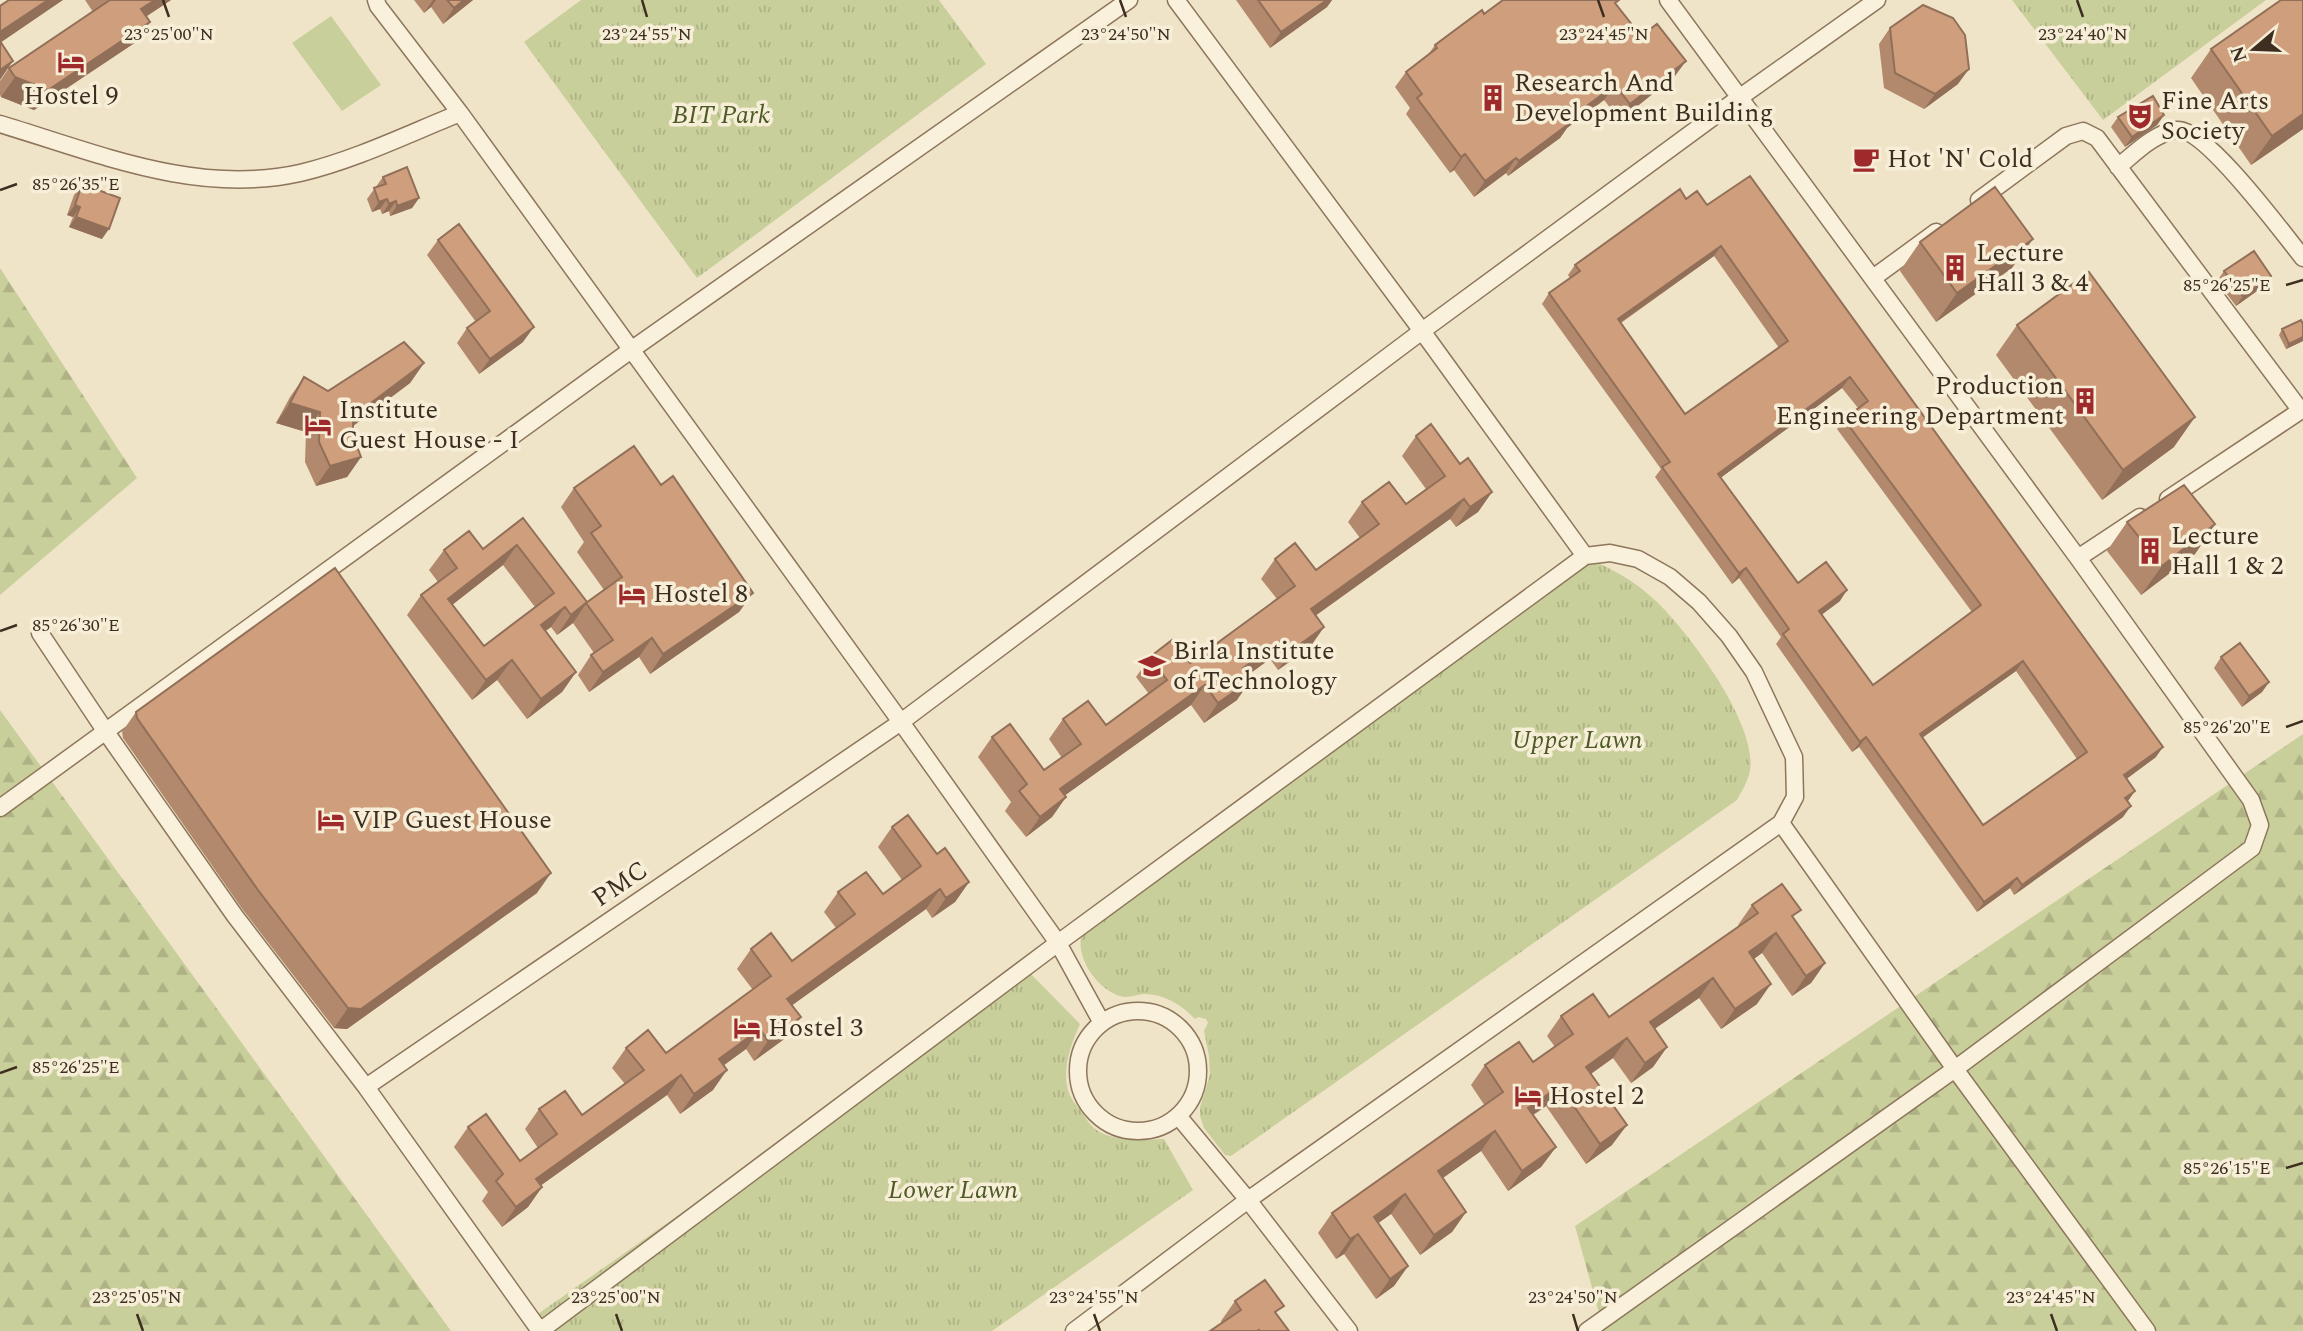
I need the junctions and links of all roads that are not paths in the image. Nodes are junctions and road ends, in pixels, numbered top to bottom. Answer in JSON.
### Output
{"nodes":[{"id":1,"x":1129,"y":0,"type":"edge"},
{"id":2,"x":1175,"y":0,"type":"edge"},
{"id":3,"x":1668,"y":0,"type":"edge"},
{"id":4,"x":1877,"y":0,"type":"edge"},
{"id":5,"x":376,"y":2,"type":"edge"},
{"id":6,"x":1739,"y":98,"type":"junction"},
{"id":7,"x":460,"y":113,"type":"junction"},
{"id":8,"x":0,"y":124,"type":"edge"},
{"id":9,"x":2119,"y":167,"type":"junction"},
{"id":10,"x":1969,"y":207,"type":"edge"},
{"id":11,"x":1948,"y":223,"type":"edge"},
{"id":12,"x":2303,"y":258,"type":"edge"},
{"id":13,"x":1873,"y":278,"type":"junction"},
{"id":14,"x":1422,"y":331,"type":"junction"},
{"id":15,"x":631,"y":349,"type":"junction"},
{"id":16,"x":2302,"y":410,"type":"edge"},
{"id":17,"x":1585,"y":556,"type":"junction"},
{"id":18,"x":2078,"y":558,"type":"junction"},
{"id":19,"x":40,"y":633,"type":"dead end"},
{"id":20,"x":901,"y":722,"type":"junction"},
{"id":21,"x":106,"y":732,"type":"junction"},
{"id":22,"x":0,"y":808,"type":"edge"},
{"id":23,"x":1782,"y":823,"type":"junction"},
{"id":24,"x":1058,"y":943,"type":"junction"},
{"id":25,"x":1102,"y":1023,"type":"junction"},
{"id":26,"x":1955,"y":1069,"type":"junction"},
{"id":27,"x":366,"y":1087,"type":"junction"},
{"id":28,"x":1179,"y":1117,"type":"junction"},
{"id":29,"x":1248,"y":1200,"type":"junction"},
{"id":30,"x":1074,"y":1331,"type":"edge"},
{"id":31,"x":1349,"y":1331,"type":"edge"},
{"id":32,"x":1587,"y":1331,"type":"edge"},
{"id":33,"x":2147,"y":1331,"type":"edge"}],
"edges":[{"from":1,"to":15,"type":"street"},
{"from":2,"to":14,"type":"street"},
{"from":3,"to":6,"type":"street"},
{"from":4,"to":6,"type":"street","name":"PMC"},
{"from":5,"to":7,"type":"street"},
{"from":6,"to":13,"type":"street"},
{"from":6,"to":14,"type":"street","name":"PMC"},
{"from":7,"to":8,"type":"street"},
{"from":7,"to":15,"type":"street"},
{"from":9,"to":10,"type":"street"},
{"from":9,"to":12,"type":"street"},
{"from":9,"to":16,"type":"street"},
{"from":11,"to":13,"type":"street"},
{"from":13,"to":18,"type":"street"},
{"from":14,"to":17,"type":"street"},
{"from":14,"to":20,"type":"street","name":"PMC"},
{"from":15,"to":20,"type":"street"},
{"from":15,"to":21,"type":"street"},
{"from":16,"to":18,"type":"street"},
{"from":17,"to":23,"type":"street"},
{"from":17,"to":24,"type":"street"},
{"from":18,"to":26,"type":"street"},
{"from":19,"to":21,"type":"street"},
{"from":20,"to":24,"type":"street"},
{"from":20,"to":27,"type":"street","name":"PMC"},
{"from":21,"to":22,"type":"street"},
{"from":21,"to":27,"type":"street"},
{"from":23,"to":26,"type":"street"},
{"from":23,"to":29,"type":"street"},
{"from":24,"to":25,"type":"street"},
{"from":24,"to":27,"type":"street"},
{"from":25,"to":28,"type":"street"},
{"from":25,"to":28,"type":"street"},
{"from":26,"to":32,"type":"street"},
{"from":26,"to":33,"type":"street"},
{"from":28,"to":29,"type":"street"},
{"from":29,"to":30,"type":"street"},
{"from":29,"to":31,"type":"street"}]}
